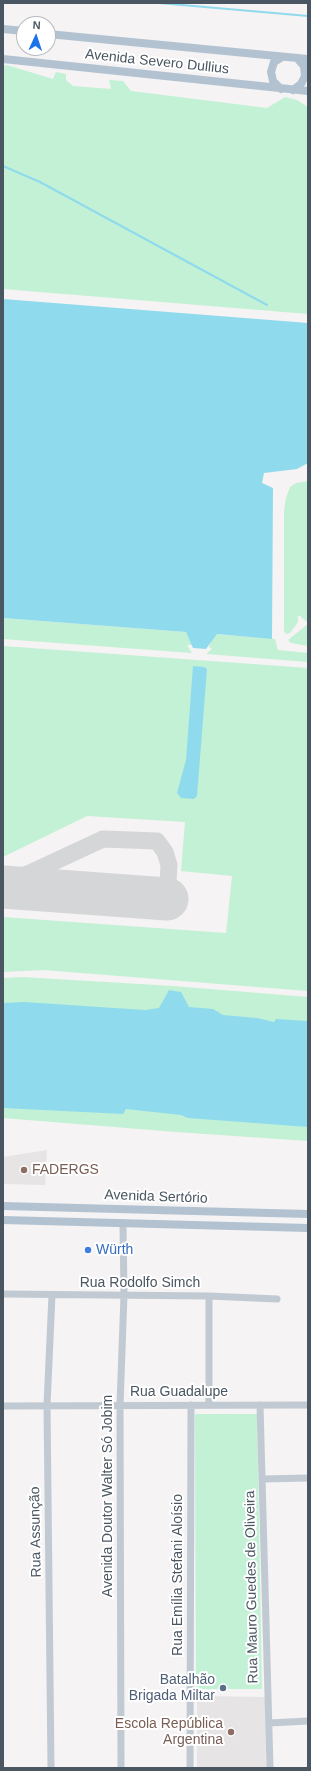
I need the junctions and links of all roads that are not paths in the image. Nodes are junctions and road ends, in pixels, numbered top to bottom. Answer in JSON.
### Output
{"nodes":[{"id":1,"x":3,"y":29,"type":"edge"},
{"id":2,"x":16,"y":30,"type":"edge"},
{"id":3,"x":56,"y":35,"type":"edge"},
{"id":4,"x":282,"y":57,"type":"junction"},
{"id":5,"x":297,"y":58,"type":"junction"},
{"id":6,"x":3,"y":59,"type":"edge"},
{"id":7,"x":308,"y":59,"type":"edge"},
{"id":8,"x":281,"y":89,"type":"junction"},
{"id":9,"x":293,"y":90,"type":"junction"},
{"id":10,"x":308,"y":91,"type":"edge"},
{"id":11,"x":3,"y":1206,"type":"edge"},
{"id":12,"x":308,"y":1214,"type":"edge"},
{"id":13,"x":3,"y":1220,"type":"edge"},
{"id":14,"x":123,"y":1224,"type":"junction"},
{"id":15,"x":308,"y":1228,"type":"edge"},
{"id":16,"x":3,"y":1294,"type":"edge"},
{"id":17,"x":124,"y":1295,"type":"junction"},
{"id":18,"x":52,"y":1296,"type":"junction"},
{"id":19,"x":209,"y":1296,"type":"junction"},
{"id":20,"x":277,"y":1299,"type":"dead end"},
{"id":21,"x":120,"y":1405,"type":"junction"},
{"id":22,"x":191,"y":1405,"type":"junction"},
{"id":23,"x":209,"y":1405,"type":"junction"},
{"id":24,"x":260,"y":1405,"type":"junction"},
{"id":25,"x":308,"y":1405,"type":"edge"},
{"id":26,"x":3,"y":1406,"type":"edge"},
{"id":27,"x":48,"y":1406,"type":"junction"},
{"id":28,"x":308,"y":1478,"type":"edge"},
{"id":29,"x":262,"y":1479,"type":"junction"},
{"id":30,"x":308,"y":1722,"type":"edge"},
{"id":31,"x":268,"y":1723,"type":"junction"},
{"id":32,"x":51,"y":1768,"type":"edge"},
{"id":33,"x":121,"y":1768,"type":"edge"},
{"id":34,"x":190,"y":1768,"type":"edge"},
{"id":35,"x":270,"y":1768,"type":"edge"}],
"edges":[{"from":1,"to":2,"type":"main road"},
{"from":3,"to":4,"type":"main road","name":"Avenida Severo Dullius"},
{"from":4,"to":5,"type":"main road","name":"Avenida Severo Dullius"},
{"from":4,"to":8,"type":"main road"},
{"from":5,"to":7,"type":"main road","name":"Avenida Severo Dullius"},
{"from":5,"to":9,"type":"main road"},
{"from":6,"to":8,"type":"main road","name":"Avenida Severo Dullius"},
{"from":8,"to":9,"type":"main road","name":"Avenida Severo Dullius"},
{"from":9,"to":10,"type":"main road","name":"Avenida Severo Dullius"},
{"from":11,"to":12,"type":"main road","name":"Avenida Sertório"},
{"from":13,"to":14,"type":"main road","name":"Avenida Sertório"},
{"from":14,"to":15,"type":"main road","name":"Avenida Sertório"},
{"from":14,"to":17,"type":"street","name":"Avenida Doutor Walter Só Jobim"},
{"from":16,"to":18,"type":"street","name":"Rua Rodolfo Simch"},
{"from":17,"to":18,"type":"street","name":"Rua Rodolfo Simch"},
{"from":17,"to":19,"type":"street","name":"Rua Rodolfo Simch"},
{"from":17,"to":21,"type":"street","name":"Avenida Doutor Walter Só Jobim"},
{"from":18,"to":27,"type":"street","name":"Rua Assunção"},
{"from":19,"to":20,"type":"street","name":"Rua Rodolfo Simch"},
{"from":19,"to":23,"type":"street"},
{"from":21,"to":22,"type":"street","name":"Rua Guadalupe"},
{"from":21,"to":27,"type":"street","name":"Rua Guadalupe"},
{"from":21,"to":33,"type":"street","name":"Avenida Doutor Walter Só Jobim"},
{"from":22,"to":23,"type":"street","name":"Rua Guadalupe"},
{"from":22,"to":34,"type":"street","name":"Rua Emília Stefani Aloísio"},
{"from":23,"to":24,"type":"street","name":"Rua Guadalupe"},
{"from":24,"to":25,"type":"street","name":"Rua Guadalupe"},
{"from":24,"to":29,"type":"street","name":"Rua Mauro Guedes de Oliveira"},
{"from":26,"to":27,"type":"street","name":"Rua Guadalupe"},
{"from":27,"to":32,"type":"street","name":"Rua Assunção"},
{"from":28,"to":29,"type":"street"},
{"from":29,"to":31,"type":"street","name":"Rua Mauro Guedes de Oliveira"},
{"from":30,"to":31,"type":"street"},
{"from":31,"to":35,"type":"street","name":"Rua Mauro Guedes de Oliveira"}]}
